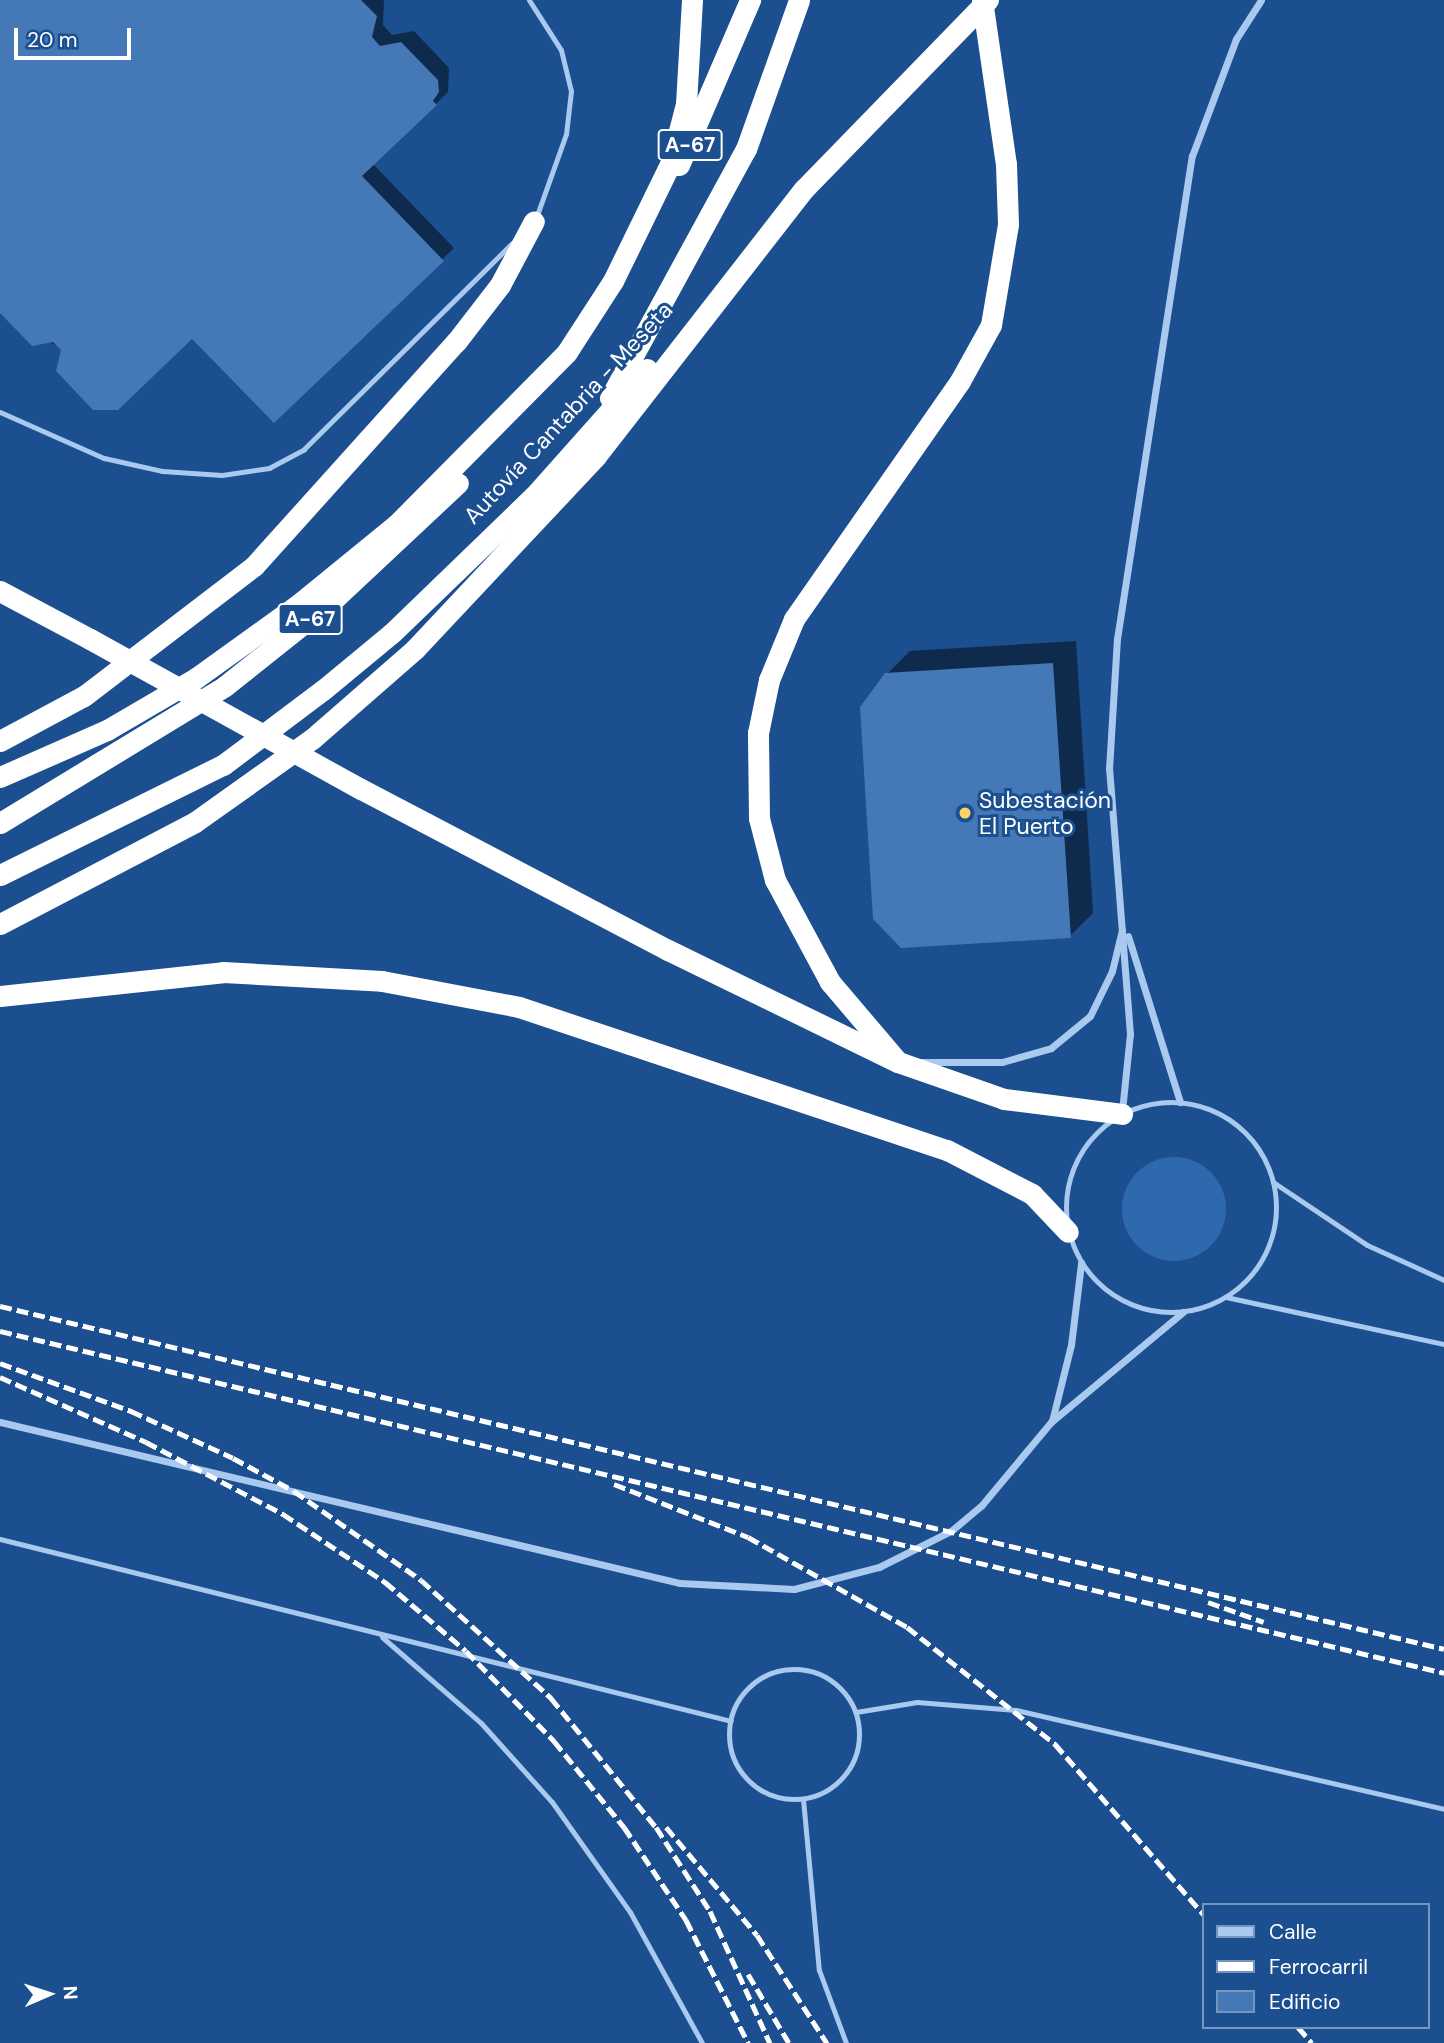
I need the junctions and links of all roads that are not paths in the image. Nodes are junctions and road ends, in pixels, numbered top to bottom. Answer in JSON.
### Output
{"nodes":[{"id":1,"x":529,"y":0,"type":"edge"},
{"id":2,"x":692,"y":0,"type":"edge"},
{"id":3,"x":750,"y":0,"type":"edge"},
{"id":4,"x":799,"y":0,"type":"edge"},
{"id":5,"x":982,"y":0,"type":"edge"},
{"id":6,"x":988,"y":0,"type":"edge"},
{"id":7,"x":1261,"y":0,"type":"edge"},
{"id":8,"x":804,"y":189,"type":"junction"},
{"id":9,"x":534,"y":221,"type":"junction"},
{"id":10,"x":613,"y":281,"type":"junction"},
{"id":11,"x":567,"y":352,"type":"junction"},
{"id":12,"x":0,"y":412,"type":"edge"},
{"id":13,"x":588,"y":436,"type":"junction"},
{"id":14,"x":0,"y":591,"type":"edge"},
{"id":15,"x":0,"y":741,"type":"edge"},
{"id":16,"x":0,"y":777,"type":"edge"},
{"id":17,"x":0,"y":823,"type":"edge"},
{"id":18,"x":0,"y":875,"type":"edge"},
{"id":19,"x":1124,"y":922,"type":"junction"},
{"id":20,"x":0,"y":925,"type":"edge"},
{"id":21,"x":0,"y":996,"type":"edge"},
{"id":22,"x":898,"y":1062,"type":"junction"},
{"id":23,"x":1180,"y":1102,"type":"junction"},
{"id":24,"x":1122,"y":1114,"type":"junction"},
{"id":25,"x":1273,"y":1182,"type":"junction"},
{"id":26,"x":1068,"y":1232,"type":"junction"},
{"id":27,"x":1081,"y":1262,"type":"junction"},
{"id":28,"x":1444,"y":1280,"type":"edge"},
{"id":29,"x":1226,"y":1297,"type":"junction"},
{"id":30,"x":1183,"y":1312,"type":"junction"},
{"id":31,"x":1444,"y":1344,"type":"edge"},
{"id":32,"x":0,"y":1422,"type":"edge"},
{"id":33,"x":1051,"y":1422,"type":"junction"},
{"id":34,"x":0,"y":1539,"type":"edge"},
{"id":35,"x":380,"y":1634,"type":"junction"},
{"id":36,"x":856,"y":1712,"type":"junction"},
{"id":37,"x":730,"y":1721,"type":"junction"},
{"id":38,"x":803,"y":1800,"type":"junction"},
{"id":39,"x":1444,"y":1809,"type":"edge"},
{"id":40,"x":702,"y":2043,"type":"edge"},
{"id":41,"x":846,"y":2043,"type":"edge"}],
"edges":[{"from":1,"to":9,"type":"lane"},
{"from":2,"to":10,"type":"highway"},
{"from":3,"to":10,"type":"highway","number":"A-67"},
{"from":4,"to":13,"type":"highway","number":"A-67"},
{"from":5,"to":22,"type":"highway","bridge":true},
{"from":6,"to":8,"type":"highway","number":"A-67"},
{"from":7,"to":19,"type":"street"},
{"from":8,"to":13,"type":"highway","name":"Autovía Cantabria - Meseta","number":"A-67"},
{"from":8,"to":20,"type":"highway"},
{"from":9,"to":12,"type":"lane"},
{"from":9,"to":15,"type":"highway"},
{"from":10,"to":11,"type":"highway"},
{"from":11,"to":16,"type":"highway"},
{"from":11,"to":17,"type":"highway","name":"Autovía Cantabria - Meseta","number":"A-67"},
{"from":13,"to":18,"type":"highway","name":"Autovía Cantabria - Meseta","number":"A-67"},
{"from":14,"to":22,"type":"highway","bridge":true},
{"from":19,"to":22,"type":"street"},
{"from":19,"to":23,"type":"street"},
{"from":19,"to":24,"type":"street"},
{"from":21,"to":26,"type":"highway"},
{"from":22,"to":24,"type":"highway"},
{"from":23,"to":24,"type":"lane"},
{"from":23,"to":25,"type":"lane"},
{"from":24,"to":26,"type":"lane"},
{"from":25,"to":28,"type":"lane"},
{"from":25,"to":29,"type":"lane"},
{"from":26,"to":27,"type":"lane"},
{"from":27,"to":30,"type":"lane"},
{"from":27,"to":33,"type":"street"},
{"from":29,"to":30,"type":"lane"},
{"from":29,"to":31,"type":"lane"},
{"from":30,"to":33,"type":"street"},
{"from":32,"to":33,"type":"street"},
{"from":34,"to":35,"type":"lane"},
{"from":35,"to":37,"type":"lane"},
{"from":35,"to":40,"type":"lane"},
{"from":36,"to":37,"type":"lane"},
{"from":36,"to":38,"type":"lane"},
{"from":36,"to":39,"type":"lane"},
{"from":37,"to":38,"type":"lane"},
{"from":38,"to":41,"type":"lane"}]}
